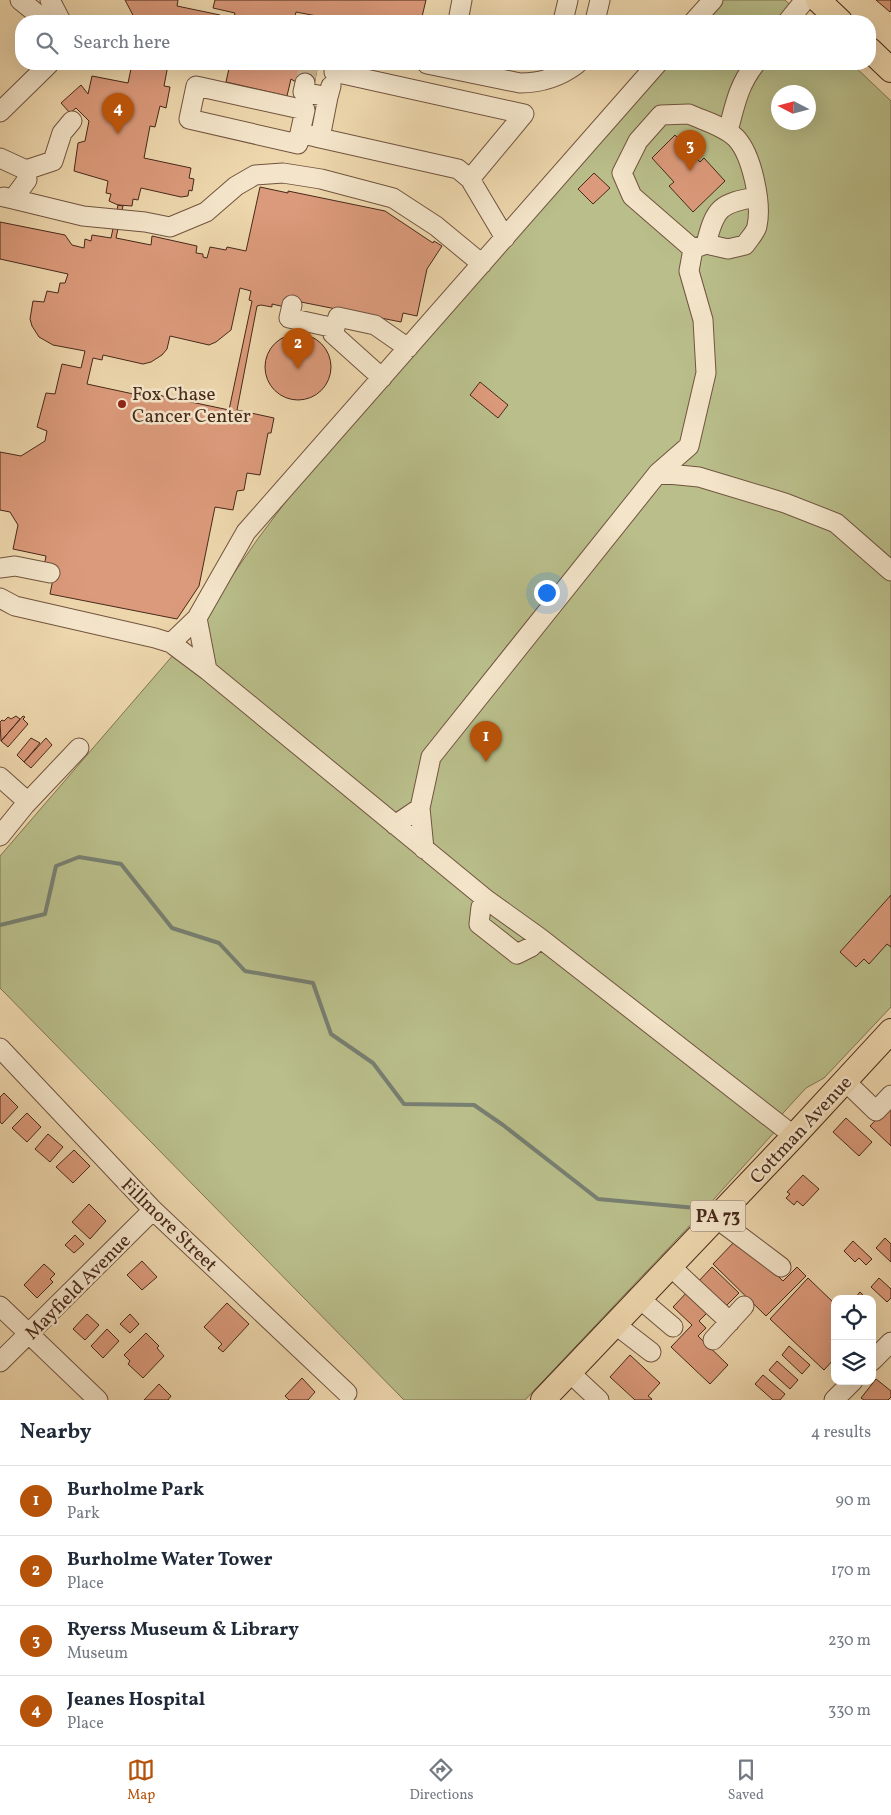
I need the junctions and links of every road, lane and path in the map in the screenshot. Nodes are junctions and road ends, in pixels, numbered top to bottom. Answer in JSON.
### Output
{"nodes":[{"id":1,"x":20,"y":0,"type":"edge"},
{"id":2,"x":50,"y":0,"type":"edge"},
{"id":3,"x":462,"y":0,"type":"edge"},
{"id":4,"x":568,"y":0,"type":"edge"},
{"id":5,"x":600,"y":0,"type":"edge"},
{"id":6,"x":713,"y":0,"type":"edge"},
{"id":7,"x":804,"y":0,"type":"edge"},
{"id":8,"x":818,"y":0,"type":"edge"},
{"id":9,"x":39,"y":15,"type":"edge"},
{"id":10,"x":58,"y":15,"type":"edge"},
{"id":11,"x":459,"y":15,"type":"edge"},
{"id":12,"x":564,"y":15,"type":"edge"},
{"id":13,"x":596,"y":15,"type":"edge"},
{"id":14,"x":699,"y":15,"type":"edge"},
{"id":15,"x":793,"y":15,"type":"edge"},
{"id":16,"x":834,"y":15,"type":"edge"},
{"id":17,"x":876,"y":56,"type":"edge"},
{"id":18,"x":43,"y":70,"type":"edge"},
{"id":19,"x":334,"y":70,"type":"edge"},
{"id":20,"x":342,"y":70,"type":"edge"},
{"id":21,"x":456,"y":70,"type":"edge"},
{"id":22,"x":568,"y":70,"type":"edge"},
{"id":23,"x":652,"y":70,"type":"edge"},
{"id":24,"x":750,"y":70,"type":"edge"},
{"id":25,"x":891,"y":70,"type":"edge"},
{"id":26,"x":305,"y":83,"type":"dead end"},
{"id":27,"x":328,"y":97,"type":"junction"},
{"id":28,"x":0,"y":112,"type":"edge"},
{"id":29,"x":72,"y":121,"type":"dead end"},
{"id":30,"x":728,"y":131,"type":"junction"},
{"id":31,"x":300,"y":133,"type":"junction"},
{"id":32,"x":320,"y":138,"type":"junction"},
{"id":33,"x":0,"y":158,"type":"edge"},
{"id":34,"x":26,"y":170,"type":"junction"},
{"id":35,"x":470,"y":180,"type":"junction"},
{"id":36,"x":757,"y":197,"type":"junction"},
{"id":37,"x":6,"y":198,"type":"edge"},
{"id":38,"x":505,"y":238,"type":"junction"},
{"id":39,"x":700,"y":247,"type":"junction"},
{"id":40,"x":482,"y":264,"type":"junction"},
{"id":41,"x":292,"y":305,"type":"dead end"},
{"id":42,"x":335,"y":328,"type":"junction"},
{"id":43,"x":408,"y":348,"type":"junction"},
{"id":44,"x":382,"y":378,"type":"junction"},
{"id":45,"x":689,"y":446,"type":"junction"},
{"id":46,"x":658,"y":473,"type":"junction"},
{"id":47,"x":699,"y":477,"type":"junction"},
{"id":48,"x":0,"y":568,"type":"edge"},
{"id":49,"x":891,"y":571,"type":"edge"},
{"id":50,"x":50,"y":574,"type":"dead end"},
{"id":51,"x":0,"y":598,"type":"edge"},
{"id":52,"x":197,"y":618,"type":"junction"},
{"id":53,"x":171,"y":643,"type":"junction"},
{"id":54,"x":206,"y":670,"type":"junction"},
{"id":55,"x":79,"y":748,"type":"dead end"},
{"id":56,"x":0,"y":777,"type":"edge"},
{"id":57,"x":28,"y":802,"type":"junction"},
{"id":58,"x":420,"y":808,"type":"junction"},
{"id":59,"x":395,"y":825,"type":"junction"},
{"id":60,"x":0,"y":836,"type":"edge"},
{"id":61,"x":424,"y":849,"type":"junction"},
{"id":62,"x":487,"y":900,"type":"junction"},
{"id":63,"x":540,"y":938,"type":"junction"},
{"id":64,"x":891,"y":1031,"type":"edge"},
{"id":65,"x":0,"y":1048,"type":"edge"},
{"id":66,"x":844,"y":1081,"type":"junction"},
{"id":67,"x":891,"y":1095,"type":"edge"},
{"id":68,"x":794,"y":1136,"type":"junction"},
{"id":69,"x":153,"y":1210,"type":"junction"},
{"id":70,"x":716,"y":1218,"type":"junction"},
{"id":71,"x":670,"y":1266,"type":"junction"},
{"id":72,"x":781,"y":1267,"type":"dead end"},
{"id":73,"x":640,"y":1299,"type":"junction"},
{"id":74,"x":0,"y":1306,"type":"edge"},
{"id":75,"x":744,"y":1306,"type":"dead end"},
{"id":76,"x":730,"y":1322,"type":"junction"},
{"id":77,"x":616,"y":1324,"type":"junction"},
{"id":78,"x":674,"y":1327,"type":"dead end"},
{"id":79,"x":28,"y":1333,"type":"junction"},
{"id":80,"x":713,"y":1340,"type":"dead end"},
{"id":81,"x":891,"y":1342,"type":"edge"},
{"id":82,"x":651,"y":1352,"type":"dead end"},
{"id":83,"x":876,"y":1357,"type":"edge"},
{"id":84,"x":0,"y":1362,"type":"edge"},
{"id":85,"x":569,"y":1372,"type":"junction"},
{"id":86,"x":849,"y":1385,"type":"edge"},
{"id":87,"x":347,"y":1393,"type":"dead end"},
{"id":88,"x":98,"y":1400,"type":"edge"},
{"id":89,"x":543,"y":1400,"type":"edge"},
{"id":90,"x":599,"y":1400,"type":"edge"},
{"id":91,"x":834,"y":1400,"type":"edge"}],
"edges":[{"from":1,"to":9,"type":"street"},
{"from":2,"to":10,"type":"street"},
{"from":3,"to":11,"type":"street"},
{"from":4,"to":12,"type":"street"},
{"from":5,"to":13,"type":"street"},
{"from":6,"to":14,"type":"street"},
{"from":7,"to":15,"type":"street"},
{"from":8,"to":16,"type":"main road"},
{"from":17,"to":25,"type":"main road"},
{"from":18,"to":28,"type":"street"},
{"from":19,"to":27,"type":"street"},
{"from":20,"to":35,"type":"street"},
{"from":21,"to":22,"type":"street"},
{"from":23,"to":38,"type":"street"},
{"from":24,"to":30,"type":"street"},
{"from":26,"to":27,"type":"street"},
{"from":27,"to":32,"type":"street"},
{"from":29,"to":34,"type":"street"},
{"from":30,"to":36,"type":"street"},
{"from":30,"to":39,"type":"street"},
{"from":31,"to":31,"type":"street"},
{"from":31,"to":32,"type":"street"},
{"from":32,"to":35,"type":"street"},
{"from":33,"to":34,"type":"street"},
{"from":34,"to":37,"type":"street"},
{"from":35,"to":38,"type":"street"},
{"from":36,"to":39,"type":"street"},
{"from":36,"to":39,"type":"street"},
{"from":37,"to":40,"type":"street"},
{"from":38,"to":40,"type":"street"},
{"from":39,"to":45,"type":"street"},
{"from":40,"to":43,"type":"street"},
{"from":41,"to":42,"type":"street"},
{"from":42,"to":43,"type":"street"},
{"from":42,"to":44,"type":"street"},
{"from":43,"to":44,"type":"street"},
{"from":44,"to":52,"type":"street"},
{"from":45,"to":46,"type":"street"},
{"from":45,"to":47,"type":"street"},
{"from":46,"to":47,"type":"street"},
{"from":46,"to":58,"type":"street"},
{"from":47,"to":49,"type":"street"},
{"from":48,"to":50,"type":"street"},
{"from":51,"to":53,"type":"street"},
{"from":52,"to":53,"type":"street"},
{"from":52,"to":54,"type":"street"},
{"from":53,"to":54,"type":"street"},
{"from":54,"to":59,"type":"street"},
{"from":55,"to":57,"type":"street"},
{"from":56,"to":57,"type":"street"},
{"from":57,"to":60,"type":"street"},
{"from":58,"to":59,"type":"street"},
{"from":58,"to":61,"type":"street"},
{"from":59,"to":61,"type":"street"},
{"from":61,"to":62,"type":"street"},
{"from":62,"to":63,"type":"street"},
{"from":62,"to":63,"type":"street"},
{"from":63,"to":68,"type":"street"},
{"from":64,"to":66,"type":"main road","name":"Cottman Avenue","number":"PA 73"},
{"from":65,"to":69,"type":"street","name":"Fillmore Street"},
{"from":66,"to":67,"type":"street"},
{"from":66,"to":68,"type":"main road","name":"Cottman Avenue","number":"PA 73"},
{"from":68,"to":70,"type":"main road","name":"Cottman Avenue","number":"PA 73"},
{"from":69,"to":79,"type":"street","name":"Mayfield Avenue"},
{"from":69,"to":87,"type":"street","name":"Fillmore Street"},
{"from":70,"to":71,"type":"main road","name":"Cottman Avenue","number":"PA 73"},
{"from":70,"to":72,"type":"street"},
{"from":71,"to":73,"type":"main road","name":"Cottman Avenue","number":"PA 73"},
{"from":71,"to":76,"type":"street"},
{"from":73,"to":77,"type":"main road","name":"Cottman Avenue","number":"PA 73"},
{"from":73,"to":78,"type":"street"},
{"from":74,"to":79,"type":"street"},
{"from":75,"to":76,"type":"street"},
{"from":76,"to":80,"type":"street"},
{"from":77,"to":82,"type":"street"},
{"from":77,"to":85,"type":"main road","name":"Cottman Avenue","number":"PA 73"},
{"from":79,"to":84,"type":"street","name":"Mayfield Avenue"},
{"from":79,"to":88,"type":"street"},
{"from":81,"to":83,"type":"street"},
{"from":85,"to":89,"type":"main road","name":"Cottman Avenue","number":"PA 73"},
{"from":85,"to":90,"type":"street"},
{"from":86,"to":91,"type":"street"}]}
